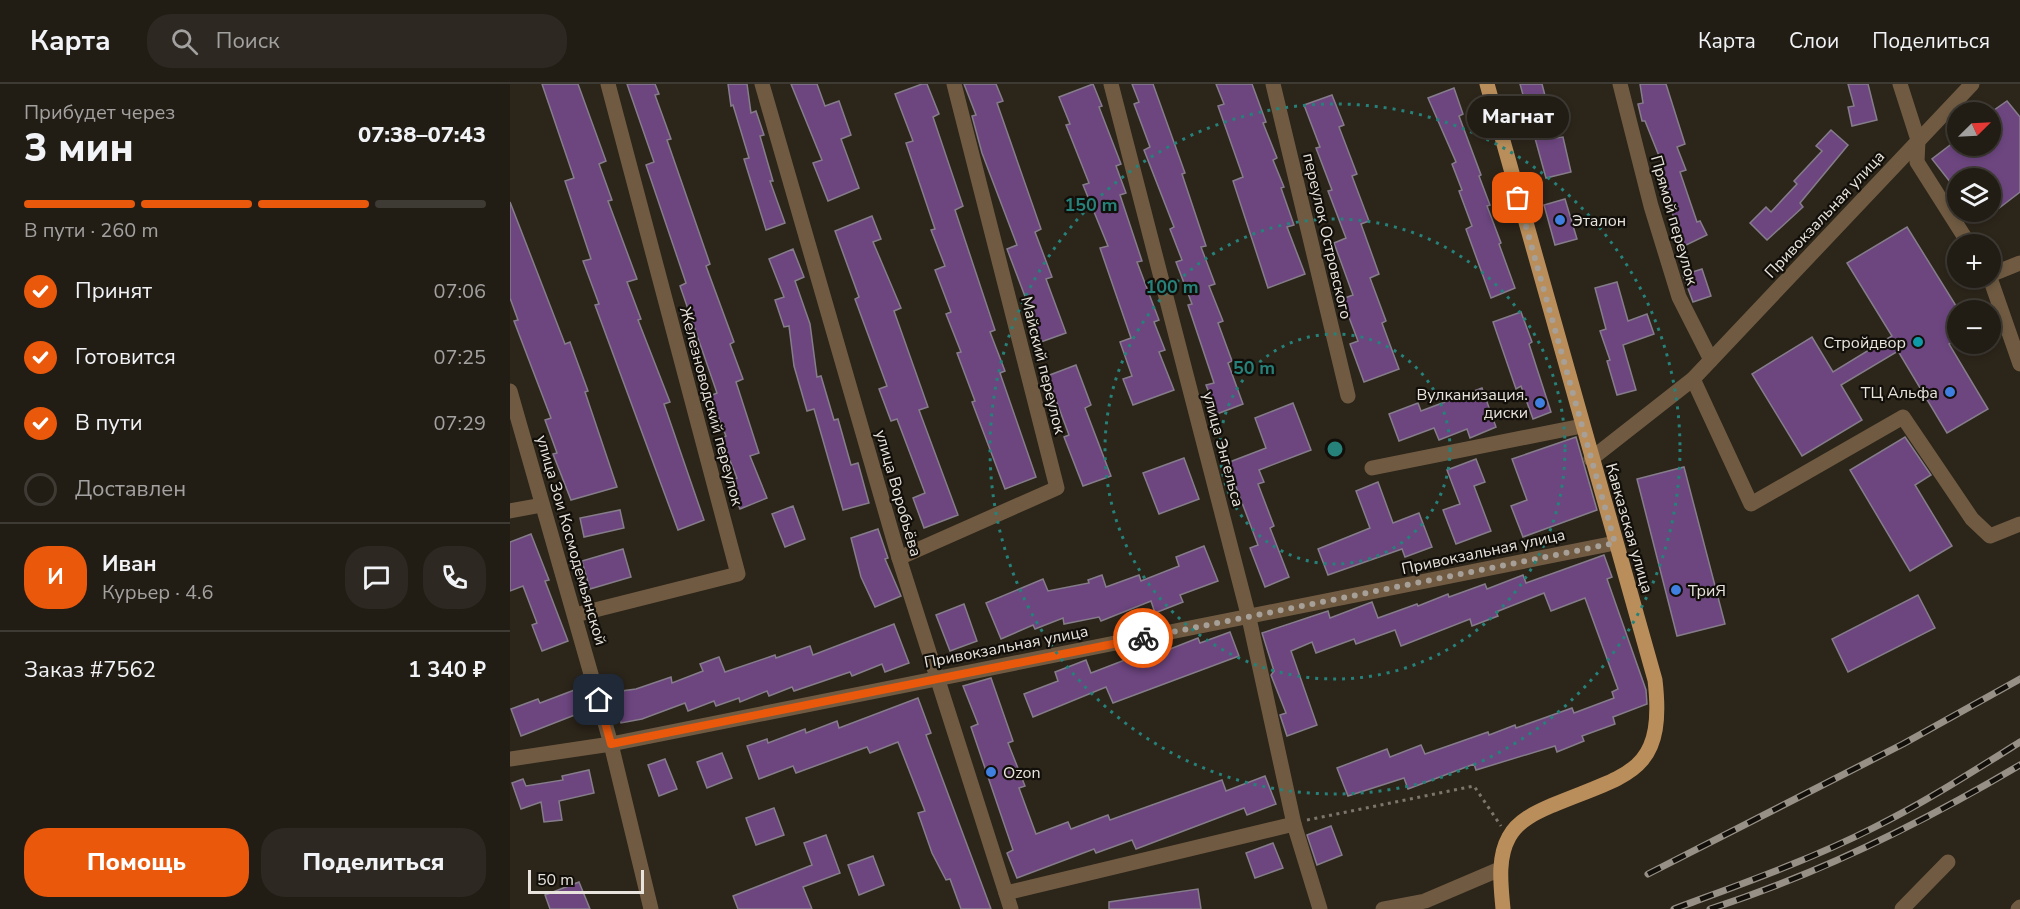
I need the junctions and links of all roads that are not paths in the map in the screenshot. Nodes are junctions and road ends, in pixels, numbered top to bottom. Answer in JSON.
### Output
{"nodes":[{"id":1,"x":608,"y":84,"type":"edge"},
{"id":2,"x":762,"y":84,"type":"edge"},
{"id":3,"x":954,"y":84,"type":"edge"},
{"id":4,"x":1111,"y":84,"type":"edge"},
{"id":5,"x":1273,"y":84,"type":"edge"},
{"id":6,"x":1487,"y":84,"type":"edge"},
{"id":7,"x":1620,"y":84,"type":"edge"},
{"id":8,"x":1900,"y":84,"type":"edge"},
{"id":9,"x":1972,"y":84,"type":"edge"},
{"id":10,"x":1918,"y":140,"type":"junction"},
{"id":11,"x":1963,"y":234,"type":"edge"},
{"id":12,"x":2020,"y":263,"type":"edge"},
{"id":13,"x":2001,"y":271,"type":"edge"},
{"id":14,"x":1994,"y":288,"type":"edge"},
{"id":15,"x":1711,"y":360,"type":"junction"},
{"id":16,"x":2020,"y":364,"type":"edge"},
{"id":17,"x":1692,"y":379,"type":"junction"},
{"id":18,"x":510,"y":392,"type":"edge"},
{"id":19,"x":1348,"y":396,"type":"dead end"},
{"id":20,"x":1582,"y":426,"type":"junction"},
{"id":21,"x":1591,"y":459,"type":"junction"},
{"id":22,"x":1372,"y":468,"type":"dead end"},
{"id":23,"x":542,"y":505,"type":"junction"},
{"id":24,"x":510,"y":512,"type":"edge"},
{"id":25,"x":2020,"y":524,"type":"edge"},
{"id":26,"x":1615,"y":543,"type":"junction"},
{"id":27,"x":899,"y":558,"type":"junction"},
{"id":28,"x":574,"y":615,"type":"junction"},
{"id":29,"x":1249,"y":618,"type":"junction"},
{"id":30,"x":937,"y":678,"type":"junction"},
{"id":31,"x":611,"y":744,"type":"junction"},
{"id":32,"x":510,"y":759,"type":"edge"},
{"id":33,"x":1294,"y":824,"type":"junction"},
{"id":34,"x":1948,"y":862,"type":"dead end"},
{"id":35,"x":1500,"y":869,"type":"junction"},
{"id":36,"x":1006,"y":893,"type":"junction"},
{"id":37,"x":651,"y":909,"type":"edge"},
{"id":38,"x":1011,"y":909,"type":"edge"},
{"id":39,"x":1320,"y":909,"type":"edge"},
{"id":40,"x":1383,"y":909,"type":"edge"},
{"id":41,"x":1503,"y":909,"type":"edge"},
{"id":42,"x":1902,"y":909,"type":"edge"}],
"edges":[{"from":1,"to":28,"type":"street","name":"Железноводский переулок"},
{"from":2,"to":27,"type":"street","name":"улица Воробьёва"},
{"from":3,"to":27,"type":"street","name":"Майский переулок"},
{"from":4,"to":29,"type":"street","name":"улица Энгельса"},
{"from":5,"to":19,"type":"street","name":"переулок Островского"},
{"from":6,"to":20,"type":"main road","name":"Кавказская улица"},
{"from":7,"to":15,"type":"street","name":"Прямой переулок"},
{"from":8,"to":10,"type":"street"},
{"from":9,"to":10,"type":"street","name":"Привокзальная улица"},
{"from":10,"to":11,"type":"street"},
{"from":10,"to":15,"type":"street","name":"Привокзальная улица"},
{"from":12,"to":13,"type":"street"},
{"from":14,"to":16,"type":"street"},
{"from":15,"to":17,"type":"street","name":"Привокзальная улица"},
{"from":17,"to":21,"type":"street","name":"Привокзальная улица"},
{"from":17,"to":25,"type":"street"},
{"from":18,"to":23,"type":"street","name":"улица Зои Космодемьянской"},
{"from":20,"to":21,"type":"main road","name":"Кавказская улица"},
{"from":20,"to":22,"type":"street"},
{"from":21,"to":26,"type":"main road","name":"Кавказская улица"},
{"from":23,"to":24,"type":"street"},
{"from":23,"to":28,"type":"street","name":"улица Зои Космодемьянской"},
{"from":26,"to":29,"type":"street","name":"Привокзальная улица"},
{"from":26,"to":35,"type":"main road","name":"Кавказская улица"},
{"from":27,"to":30,"type":"street","name":"улица Воробьёва"},
{"from":28,"to":31,"type":"street","name":"улица Зои Космодемьянской"},
{"from":29,"to":30,"type":"street","name":"Привокзальная улица"},
{"from":29,"to":33,"type":"street","name":"улица Энгельса"},
{"from":30,"to":31,"type":"street","name":"Привокзальная улица"},
{"from":30,"to":36,"type":"street","name":"улица Воробьёва"},
{"from":31,"to":32,"type":"street","name":"Привокзальная улица"},
{"from":31,"to":37,"type":"street","name":"улица Зои Космодемьянской"},
{"from":33,"to":36,"type":"street"},
{"from":33,"to":39,"type":"street","name":"улица Энгельса"},
{"from":34,"to":42,"type":"street"},
{"from":35,"to":40,"type":"street"},
{"from":35,"to":41,"type":"main road"},
{"from":36,"to":38,"type":"street","name":"улица Воробьёва"}]}
